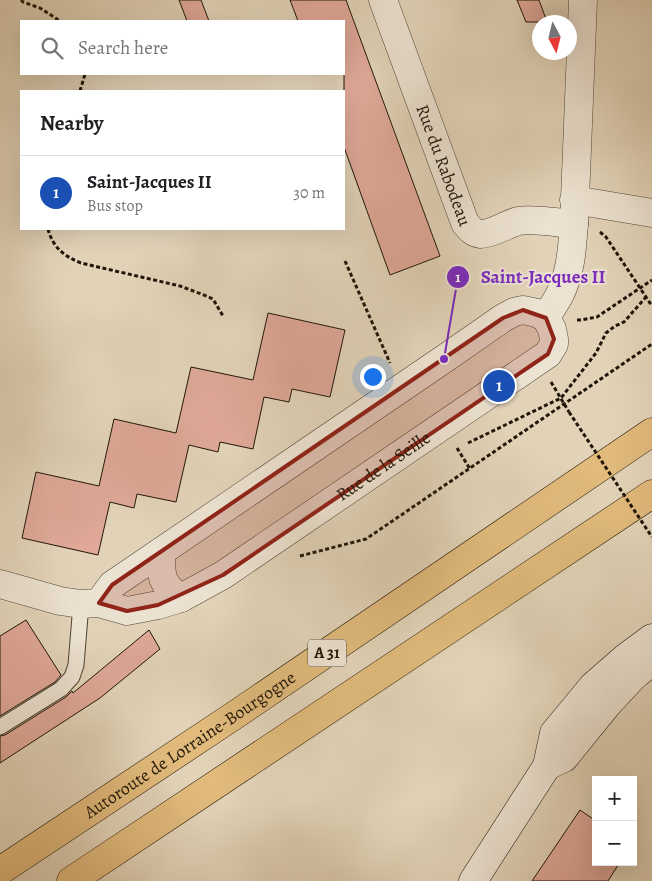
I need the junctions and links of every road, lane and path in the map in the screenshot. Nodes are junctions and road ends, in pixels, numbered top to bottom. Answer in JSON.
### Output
{"nodes":[{"id":1,"x":21,"y":0,"type":"edge"},
{"id":2,"x":383,"y":0,"type":"edge"},
{"id":3,"x":583,"y":0,"type":"edge"},
{"id":4,"x":58,"y":20,"type":"edge"},
{"id":5,"x":85,"y":75,"type":"edge"},
{"id":6,"x":80,"y":90,"type":"edge"},
{"id":7,"x":574,"y":212,"type":"junction"},
{"id":8,"x":652,"y":213,"type":"edge"},
{"id":9,"x":48,"y":230,"type":"edge"},
{"id":10,"x":344,"y":261,"type":"dead end"},
{"id":11,"x":652,"y":280,"type":"edge"},
{"id":12,"x":640,"y":288,"type":"junction"},
{"id":13,"x":646,"y":297,"type":"junction"},
{"id":14,"x":652,"y":306,"type":"edge"},
{"id":15,"x":223,"y":316,"type":"dead end"},
{"id":16,"x":546,"y":318,"type":"junction"},
{"id":17,"x":652,"y":344,"type":"edge"},
{"id":18,"x":553,"y":386,"type":"dead end"},
{"id":19,"x":401,"y":388,"type":"junction"},
{"id":20,"x":561,"y":398,"type":"junction"},
{"id":21,"x":565,"y":404,"type":"junction"},
{"id":22,"x":652,"y":432,"type":"edge"},
{"id":23,"x":466,"y":444,"type":"dead end"},
{"id":24,"x":451,"y":451,"type":"dead end"},
{"id":25,"x":470,"y":469,"type":"junction"},
{"id":26,"x":652,"y":494,"type":"edge"},
{"id":27,"x":652,"y":537,"type":"edge"},
{"id":28,"x":161,"y":552,"type":"junction"},
{"id":29,"x":297,"y":557,"type":"dead end"},
{"id":30,"x":0,"y":584,"type":"edge"},
{"id":31,"x":181,"y":598,"type":"junction"},
{"id":32,"x":90,"y":603,"type":"junction"},
{"id":33,"x":652,"y":638,"type":"edge"},
{"id":34,"x":652,"y":661,"type":"edge"},
{"id":35,"x":0,"y":727,"type":"edge"},
{"id":36,"x":547,"y":766,"type":"junction"},
{"id":37,"x":0,"y":871,"type":"edge"},
{"id":38,"x":71,"y":881,"type":"edge"},
{"id":39,"x":473,"y":881,"type":"edge"}],
"edges":[{"from":1,"to":4,"type":"path"},
{"from":2,"to":7,"type":"street","name":"Rue du Rabodeau"},
{"from":3,"to":7,"type":"street"},
{"from":5,"to":6,"type":"path"},
{"from":7,"to":8,"type":"street"},
{"from":7,"to":12,"type":"path"},
{"from":7,"to":16,"type":"street"},
{"from":9,"to":15,"type":"path"},
{"from":10,"to":19,"type":"path"},
{"from":11,"to":12,"type":"path"},
{"from":12,"to":13,"type":"path"},
{"from":12,"to":16,"type":"path"},
{"from":13,"to":14,"type":"path"},
{"from":13,"to":20,"type":"path"},
{"from":16,"to":19,"type":"street"},
{"from":16,"to":31,"type":"street","name":"Rue de la Seille"},
{"from":17,"to":21,"type":"path"},
{"from":18,"to":20,"type":"path"},
{"from":19,"to":28,"type":"street"},
{"from":20,"to":21,"type":"path"},
{"from":20,"to":23,"type":"path"},
{"from":21,"to":25,"type":"path"},
{"from":21,"to":27,"type":"path","bridge":true},
{"from":22,"to":37,"type":"highway","name":"Autoroute de Lorraine-Bourgogne","number":"A 31"},
{"from":24,"to":25,"type":"path"},
{"from":25,"to":29,"type":"path"},
{"from":26,"to":38,"type":"highway"},
{"from":28,"to":31,"type":"street"},
{"from":28,"to":32,"type":"street"},
{"from":30,"to":32,"type":"street","name":"Rue de la Seille"},
{"from":31,"to":32,"type":"street","name":"Rue de la Seille"},
{"from":32,"to":35,"type":"lane"},
{"from":33,"to":36,"type":"street"},
{"from":34,"to":36,"type":"street"},
{"from":36,"to":39,"type":"street"}]}
